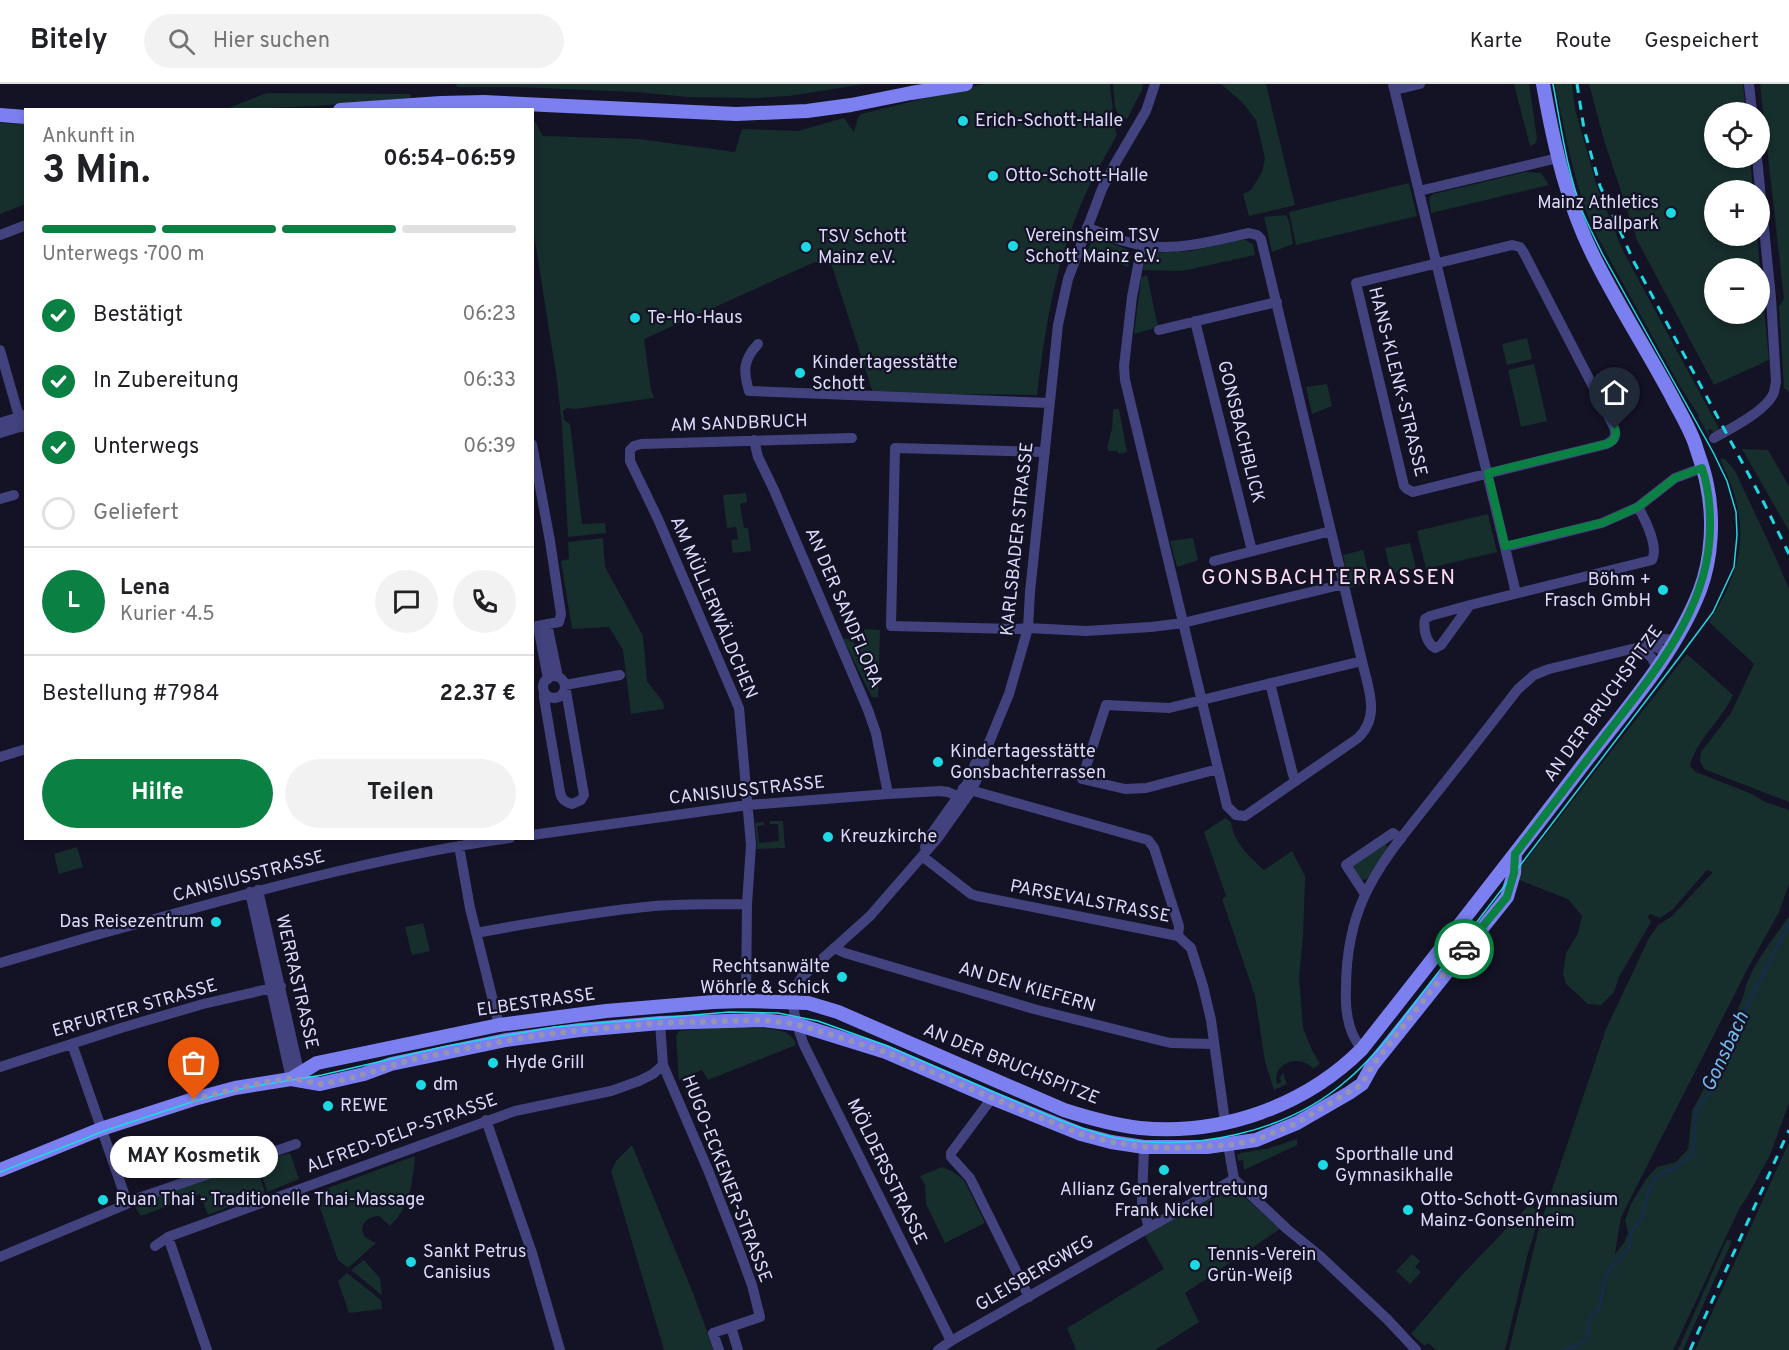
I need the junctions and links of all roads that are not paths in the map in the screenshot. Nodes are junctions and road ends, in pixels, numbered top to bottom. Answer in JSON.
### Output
{"nodes":[{"id":1,"x":933,"y":84,"type":"edge"},
{"id":2,"x":965,"y":84,"type":"edge"},
{"id":3,"x":1155,"y":84,"type":"edge"},
{"id":4,"x":1420,"y":84,"type":"edge"},
{"id":5,"x":1536,"y":84,"type":"edge"},
{"id":6,"x":1543,"y":84,"type":"edge"},
{"id":7,"x":1749,"y":84,"type":"edge"},
{"id":8,"x":1394,"y":87,"type":"edge"},
{"id":9,"x":911,"y":93,"type":"junction"},
{"id":10,"x":1751,"y":102,"type":"edge"},
{"id":11,"x":441,"y":103,"type":"junction"},
{"id":12,"x":484,"y":106,"type":"edge"},
{"id":13,"x":522,"y":106,"type":"edge"},
{"id":14,"x":369,"y":108,"type":"edge"},
{"id":15,"x":450,"y":108,"type":"edge"},
{"id":16,"x":0,"y":115,"type":"edge"},
{"id":17,"x":24,"y":117,"type":"edge"},
{"id":18,"x":1554,"y":159,"type":"junction"},
{"id":19,"x":1757,"y":168,"type":"edge"},
{"id":20,"x":1419,"y":191,"type":"junction"},
{"id":21,"x":24,"y":226,"type":"edge"},
{"id":22,"x":1087,"y":227,"type":"junction"},
{"id":23,"x":0,"y":235,"type":"edge"},
{"id":24,"x":1142,"y":245,"type":"junction"},
{"id":25,"x":1437,"y":264,"type":"junction"},
{"id":26,"x":1277,"y":302,"type":"junction"},
{"id":27,"x":1195,"y":321,"type":"junction"},
{"id":28,"x":1159,"y":330,"type":"dead end"},
{"id":29,"x":758,"y":344,"type":"dead end"},
{"id":30,"x":0,"y":350,"type":"edge"},
{"id":31,"x":1050,"y":402,"type":"junction"},
{"id":32,"x":23,"y":421,"type":"edge"},
{"id":33,"x":0,"y":423,"type":"edge"},
{"id":34,"x":0,"y":433,"type":"edge"},
{"id":35,"x":852,"y":438,"type":"dead end"},
{"id":36,"x":1713,"y":438,"type":"dead end"},
{"id":37,"x":754,"y":440,"type":"junction"},
{"id":38,"x":630,"y":450,"type":"joint"},
{"id":39,"x":1045,"y":452,"type":"junction"},
{"id":40,"x":534,"y":455,"type":"edge"},
{"id":41,"x":1700,"y":464,"type":"junction"},
{"id":42,"x":1488,"y":473,"type":"junction"},
{"id":43,"x":14,"y":495,"type":"dead end"},
{"id":44,"x":0,"y":499,"type":"edge"},
{"id":45,"x":1638,"y":507,"type":"junction"},
{"id":46,"x":1331,"y":531,"type":"junction"},
{"id":47,"x":1505,"y":546,"type":"junction"},
{"id":48,"x":1252,"y":551,"type":"junction"},
{"id":49,"x":1214,"y":561,"type":"dead end"},
{"id":50,"x":1344,"y":584,"type":"junction"},
{"id":51,"x":1516,"y":593,"type":"junction"},
{"id":52,"x":1470,"y":605,"type":"junction"},
{"id":53,"x":1183,"y":623,"type":"junction"},
{"id":54,"x":544,"y":625,"type":"edge"},
{"id":55,"x":1028,"y":628,"type":"junction"},
{"id":56,"x":1675,"y":640,"type":"junction"},
{"id":57,"x":1640,"y":647,"type":"junction"},
{"id":58,"x":1666,"y":652,"type":"junction"},
{"id":59,"x":1362,"y":661,"type":"junction"},
{"id":60,"x":1657,"y":667,"type":"junction"},
{"id":61,"x":620,"y":675,"type":"dead end"},
{"id":62,"x":1270,"y":683,"type":"junction"},
{"id":63,"x":548,"y":685,"type":"edge"},
{"id":64,"x":1200,"y":700,"type":"junction"},
{"id":65,"x":24,"y":750,"type":"edge"},
{"id":66,"x":0,"y":757,"type":"edge"},
{"id":67,"x":1218,"y":769,"type":"junction"},
{"id":68,"x":1296,"y":781,"type":"junction"},
{"id":69,"x":888,"y":794,"type":"junction"},
{"id":70,"x":964,"y":794,"type":"junction"},
{"id":71,"x":748,"y":805,"type":"junction"},
{"id":72,"x":534,"y":835,"type":"edge"},
{"id":73,"x":1401,"y":839,"type":"junction"},
{"id":74,"x":497,"y":840,"type":"edge"},
{"id":75,"x":459,"y":846,"type":"junction"},
{"id":76,"x":1515,"y":854,"type":"junction"},
{"id":77,"x":922,"y":856,"type":"junction"},
{"id":78,"x":1489,"y":887,"type":"junction"},
{"id":79,"x":254,"y":891,"type":"junction"},
{"id":80,"x":1365,"y":894,"type":"junction"},
{"id":81,"x":1507,"y":897,"type":"junction"},
{"id":82,"x":747,"y":904,"type":"junction"},
{"id":83,"x":476,"y":933,"type":"junction"},
{"id":84,"x":1179,"y":936,"type":"junction"},
{"id":85,"x":834,"y":948,"type":"junction"},
{"id":86,"x":0,"y":963,"type":"edge"},
{"id":87,"x":276,"y":988,"type":"junction"},
{"id":88,"x":746,"y":1001,"type":"junction"},
{"id":89,"x":794,"y":1014,"type":"junction"},
{"id":90,"x":660,"y":1023,"type":"junction"},
{"id":91,"x":499,"y":1025,"type":"junction"},
{"id":92,"x":815,"y":1030,"type":"joint"},
{"id":93,"x":72,"y":1044,"type":"junction"},
{"id":94,"x":1214,"y":1044,"type":"junction"},
{"id":95,"x":1362,"y":1049,"type":"junction"},
{"id":96,"x":663,"y":1065,"type":"junction"},
{"id":97,"x":0,"y":1067,"type":"edge"},
{"id":98,"x":298,"y":1077,"type":"junction"},
{"id":99,"x":992,"y":1098,"type":"junction"},
{"id":100,"x":486,"y":1120,"type":"junction"},
{"id":101,"x":1225,"y":1122,"type":"junction"},
{"id":102,"x":100,"y":1129,"type":"junction"},
{"id":103,"x":296,"y":1144,"type":"dead end"},
{"id":104,"x":1228,"y":1145,"type":"junction"},
{"id":105,"x":1144,"y":1147,"type":"junction"},
{"id":106,"x":0,"y":1170,"type":"edge"},
{"id":107,"x":1234,"y":1179,"type":"junction"},
{"id":108,"x":128,"y":1202,"type":"junction"},
{"id":109,"x":1149,"y":1228,"type":"junction"},
{"id":110,"x":168,"y":1237,"type":"junction"},
{"id":111,"x":155,"y":1246,"type":"dead end"},
{"id":112,"x":0,"y":1257,"type":"edge"},
{"id":113,"x":1029,"y":1297,"type":"junction"},
{"id":114,"x":731,"y":1327,"type":"junction"},
{"id":115,"x":951,"y":1341,"type":"junction"},
{"id":116,"x":207,"y":1350,"type":"edge"},
{"id":117,"x":560,"y":1350,"type":"edge"},
{"id":118,"x":719,"y":1350,"type":"edge"},
{"id":119,"x":738,"y":1350,"type":"edge"},
{"id":120,"x":938,"y":1350,"type":"edge"},
{"id":121,"x":1416,"y":1350,"type":"edge"}],
"edges":[{"from":1,"to":9,"type":"main road"},
{"from":2,"to":9,"type":"main road"},
{"from":3,"to":22,"type":"street","name":"KARLSBADER STRASSE"},
{"from":4,"to":8,"type":"street"},
{"from":5,"to":18,"type":"main road","name":"AN DER BRUCHSPITZE"},
{"from":6,"to":18,"type":"main road","name":"AN DER BRUCHSPITZE"},
{"from":7,"to":10,"type":"street"},
{"from":8,"to":20,"type":"street"},
{"from":9,"to":13,"type":"main road"},
{"from":11,"to":12,"type":"main road"},
{"from":11,"to":14,"type":"main road"},
{"from":11,"to":15,"type":"street"},
{"from":12,"to":13,"type":"main road"},
{"from":16,"to":17,"type":"main road"},
{"from":18,"to":20,"type":"street"},
{"from":18,"to":41,"type":"main road","name":"AN DER BRUCHSPITZE"},
{"from":19,"to":36,"type":"street"},
{"from":20,"to":25,"type":"street"},
{"from":21,"to":23,"type":"street"},
{"from":22,"to":24,"type":"street"},
{"from":22,"to":31,"type":"street","name":"KARLSBADER STRASSE"},
{"from":24,"to":26,"type":"street"},
{"from":24,"to":53,"type":"street"},
{"from":25,"to":42,"type":"street"},
{"from":25,"to":42,"type":"street","name":"HANS-KLENK-STRASSE"},
{"from":25,"to":42,"type":"street"},
{"from":26,"to":27,"type":"street"},
{"from":26,"to":46,"type":"street"},
{"from":27,"to":28,"type":"street"},
{"from":27,"to":48,"type":"street","name":"GONSBACHBLICK"},
{"from":29,"to":31,"type":"street"},
{"from":30,"to":32,"type":"street"},
{"from":31,"to":39,"type":"street","name":"KARLSBADER STRASSE"},
{"from":32,"to":33,"type":"street"},
{"from":32,"to":34,"type":"street"},
{"from":35,"to":37,"type":"street","name":"AM SANDBRUCH"},
{"from":37,"to":38,"type":"street","name":"AM SANDBRUCH"},
{"from":37,"to":69,"type":"street","name":"AN DER SANDFLORA"},
{"from":38,"to":71,"type":"street","name":"AM MÜLLERWÄLDCHEN"},
{"from":39,"to":55,"type":"street","name":"KARLSBADER STRASSE"},
{"from":39,"to":55,"type":"street"},
{"from":40,"to":54,"type":"street"},
{"from":41,"to":45,"type":"street"},
{"from":41,"to":56,"type":"main road","name":"AN DER BRUCHSPITZE"},
{"from":42,"to":47,"type":"street"},
{"from":43,"to":44,"type":"street"},
{"from":45,"to":47,"type":"street"},
{"from":45,"to":51,"type":"street"},
{"from":46,"to":48,"type":"street"},
{"from":46,"to":50,"type":"street"},
{"from":47,"to":51,"type":"street"},
{"from":48,"to":49,"type":"street"},
{"from":50,"to":53,"type":"street"},
{"from":50,"to":59,"type":"street"},
{"from":51,"to":52,"type":"street"},
{"from":52,"to":52,"type":"street"},
{"from":53,"to":55,"type":"street"},
{"from":53,"to":64,"type":"street"},
{"from":54,"to":63,"type":"street"},
{"from":55,"to":70,"type":"street","name":"KARLSBADER STRASSE"},
{"from":56,"to":57,"type":"street"},
{"from":56,"to":58,"type":"main road","name":"AN DER BRUCHSPITZE"},
{"from":57,"to":58,"type":"street"},
{"from":57,"to":60,"type":"street"},
{"from":57,"to":73,"type":"street"},
{"from":58,"to":60,"type":"main road","name":"AN DER BRUCHSPITZE"},
{"from":59,"to":62,"type":"street"},
{"from":59,"to":68,"type":"street"},
{"from":60,"to":76,"type":"main road","name":"AN DER BRUCHSPITZE"},
{"from":61,"to":63,"type":"street"},
{"from":62,"to":64,"type":"street"},
{"from":62,"to":68,"type":"street"},
{"from":63,"to":63,"type":"street"},
{"from":64,"to":67,"type":"street"},
{"from":64,"to":67,"type":"street"},
{"from":65,"to":66,"type":"street"},
{"from":67,"to":68,"type":"street"},
{"from":69,"to":70,"type":"street","name":"CANISIUSSTRASSE"},
{"from":69,"to":71,"type":"street","name":"CANISIUSSTRASSE"},
{"from":70,"to":77,"type":"street","name":"KARLSBADER STRASSE"},
{"from":70,"to":84,"type":"street","name":"CANISIUSSTRASSE"},
{"from":71,"to":72,"type":"street","name":"CANISIUSSTRASSE"},
{"from":71,"to":82,"type":"street","name":"AM MÜLLERWÄLDCHEN"},
{"from":73,"to":80,"type":"street"},
{"from":73,"to":80,"type":"street"},
{"from":74,"to":75,"type":"street","name":"CANISIUSSTRASSE"},
{"from":75,"to":79,"type":"street","name":"CANISIUSSTRASSE"},
{"from":75,"to":83,"type":"street"},
{"from":76,"to":78,"type":"main road","name":"AN DER BRUCHSPITZE"},
{"from":76,"to":81,"type":"main road","name":"AN DER BRUCHSPITZE"},
{"from":77,"to":84,"type":"street","name":"PARSEVALSTRASSE"},
{"from":77,"to":85,"type":"street","name":"KARLSBADER STRASSE"},
{"from":78,"to":81,"type":"main road"},
{"from":78,"to":95,"type":"main road","name":"AN DER BRUCHSPITZE"},
{"from":79,"to":86,"type":"street","name":"CANISIUSSTRASSE"},
{"from":79,"to":87,"type":"street","name":"WERRASTRASSE"},
{"from":80,"to":95,"type":"street"},
{"from":81,"to":104,"type":"main road","name":"AN DER BRUCHSPITZE"},
{"from":82,"to":83,"type":"street"},
{"from":82,"to":88,"type":"street","name":"AM MÜLLERWÄLDCHEN"},
{"from":83,"to":91,"type":"street"},
{"from":84,"to":94,"type":"street","name":"PARSEVALSTRASSE"},
{"from":85,"to":89,"type":"street","name":"KARLSBADER STRASSE"},
{"from":85,"to":94,"type":"street","name":"AN DEN KIEFERN"},
{"from":87,"to":93,"type":"street","name":"ERFURTER STRASSE"},
{"from":87,"to":98,"type":"street","name":"WERRASTRASSE"},
{"from":88,"to":89,"type":"main road","name":"ELBESTRASSE"},
{"from":88,"to":91,"type":"main road","name":"ELBESTRASSE"},
{"from":89,"to":90,"type":"main road","name":"ELBESTRASSE"},
{"from":89,"to":92,"type":"main road","name":"ELBESTRASSE"},
{"from":89,"to":101,"type":"main road","name":"AN DER BRUCHSPITZE"},
{"from":89,"to":115,"type":"street","name":"MÖLDERSSTRASSE"},
{"from":90,"to":96,"type":"street","name":"HUGO-ECKENER-STRASSE"},
{"from":90,"to":98,"type":"main road","name":"ELBESTRASSE"},
{"from":91,"to":98,"type":"main road","name":"ELBESTRASSE"},
{"from":92,"to":99,"type":"main road","name":"AN DER BRUCHSPITZE"},
{"from":93,"to":97,"type":"street","name":"ERFURTER STRASSE"},
{"from":93,"to":102,"type":"street"},
{"from":94,"to":101,"type":"street","name":"PARSEVALSTRASSE"},
{"from":95,"to":101,"type":"main road","name":"AN DER BRUCHSPITZE"},
{"from":96,"to":100,"type":"street","name":"ALFRED-DELP-STRASSE"},
{"from":96,"to":114,"type":"street","name":"HUGO-ECKENER-STRASSE"},
{"from":98,"to":102,"type":"main road","name":"ELBESTRASSE"},
{"from":99,"to":105,"type":"main road","name":"AN DER BRUCHSPITZE"},
{"from":99,"to":113,"type":"street"},
{"from":100,"to":110,"type":"street","name":"ALFRED-DELP-STRASSE"},
{"from":100,"to":117,"type":"street"},
{"from":102,"to":106,"type":"main road","name":"ELBESTRASSE"},
{"from":102,"to":108,"type":"street"},
{"from":103,"to":108,"type":"street"},
{"from":104,"to":105,"type":"main road","name":"AN DER BRUCHSPITZE"},
{"from":104,"to":107,"type":"street"},
{"from":105,"to":109,"type":"street"},
{"from":107,"to":109,"type":"street","name":"GLEISBERGWEG"},
{"from":107,"to":121,"type":"street"},
{"from":108,"to":112,"type":"street"},
{"from":109,"to":113,"type":"street","name":"GLEISBERGWEG"},
{"from":110,"to":111,"type":"street","name":"ALFRED-DELP-STRASSE"},
{"from":110,"to":116,"type":"street"},
{"from":113,"to":115,"type":"street","name":"GLEISBERGWEG"},
{"from":114,"to":118,"type":"street","name":"HUGO-ECKENER-STRASSE"},
{"from":114,"to":119,"type":"street"},
{"from":115,"to":120,"type":"street","name":"GLEISBERGWEG"}]}
